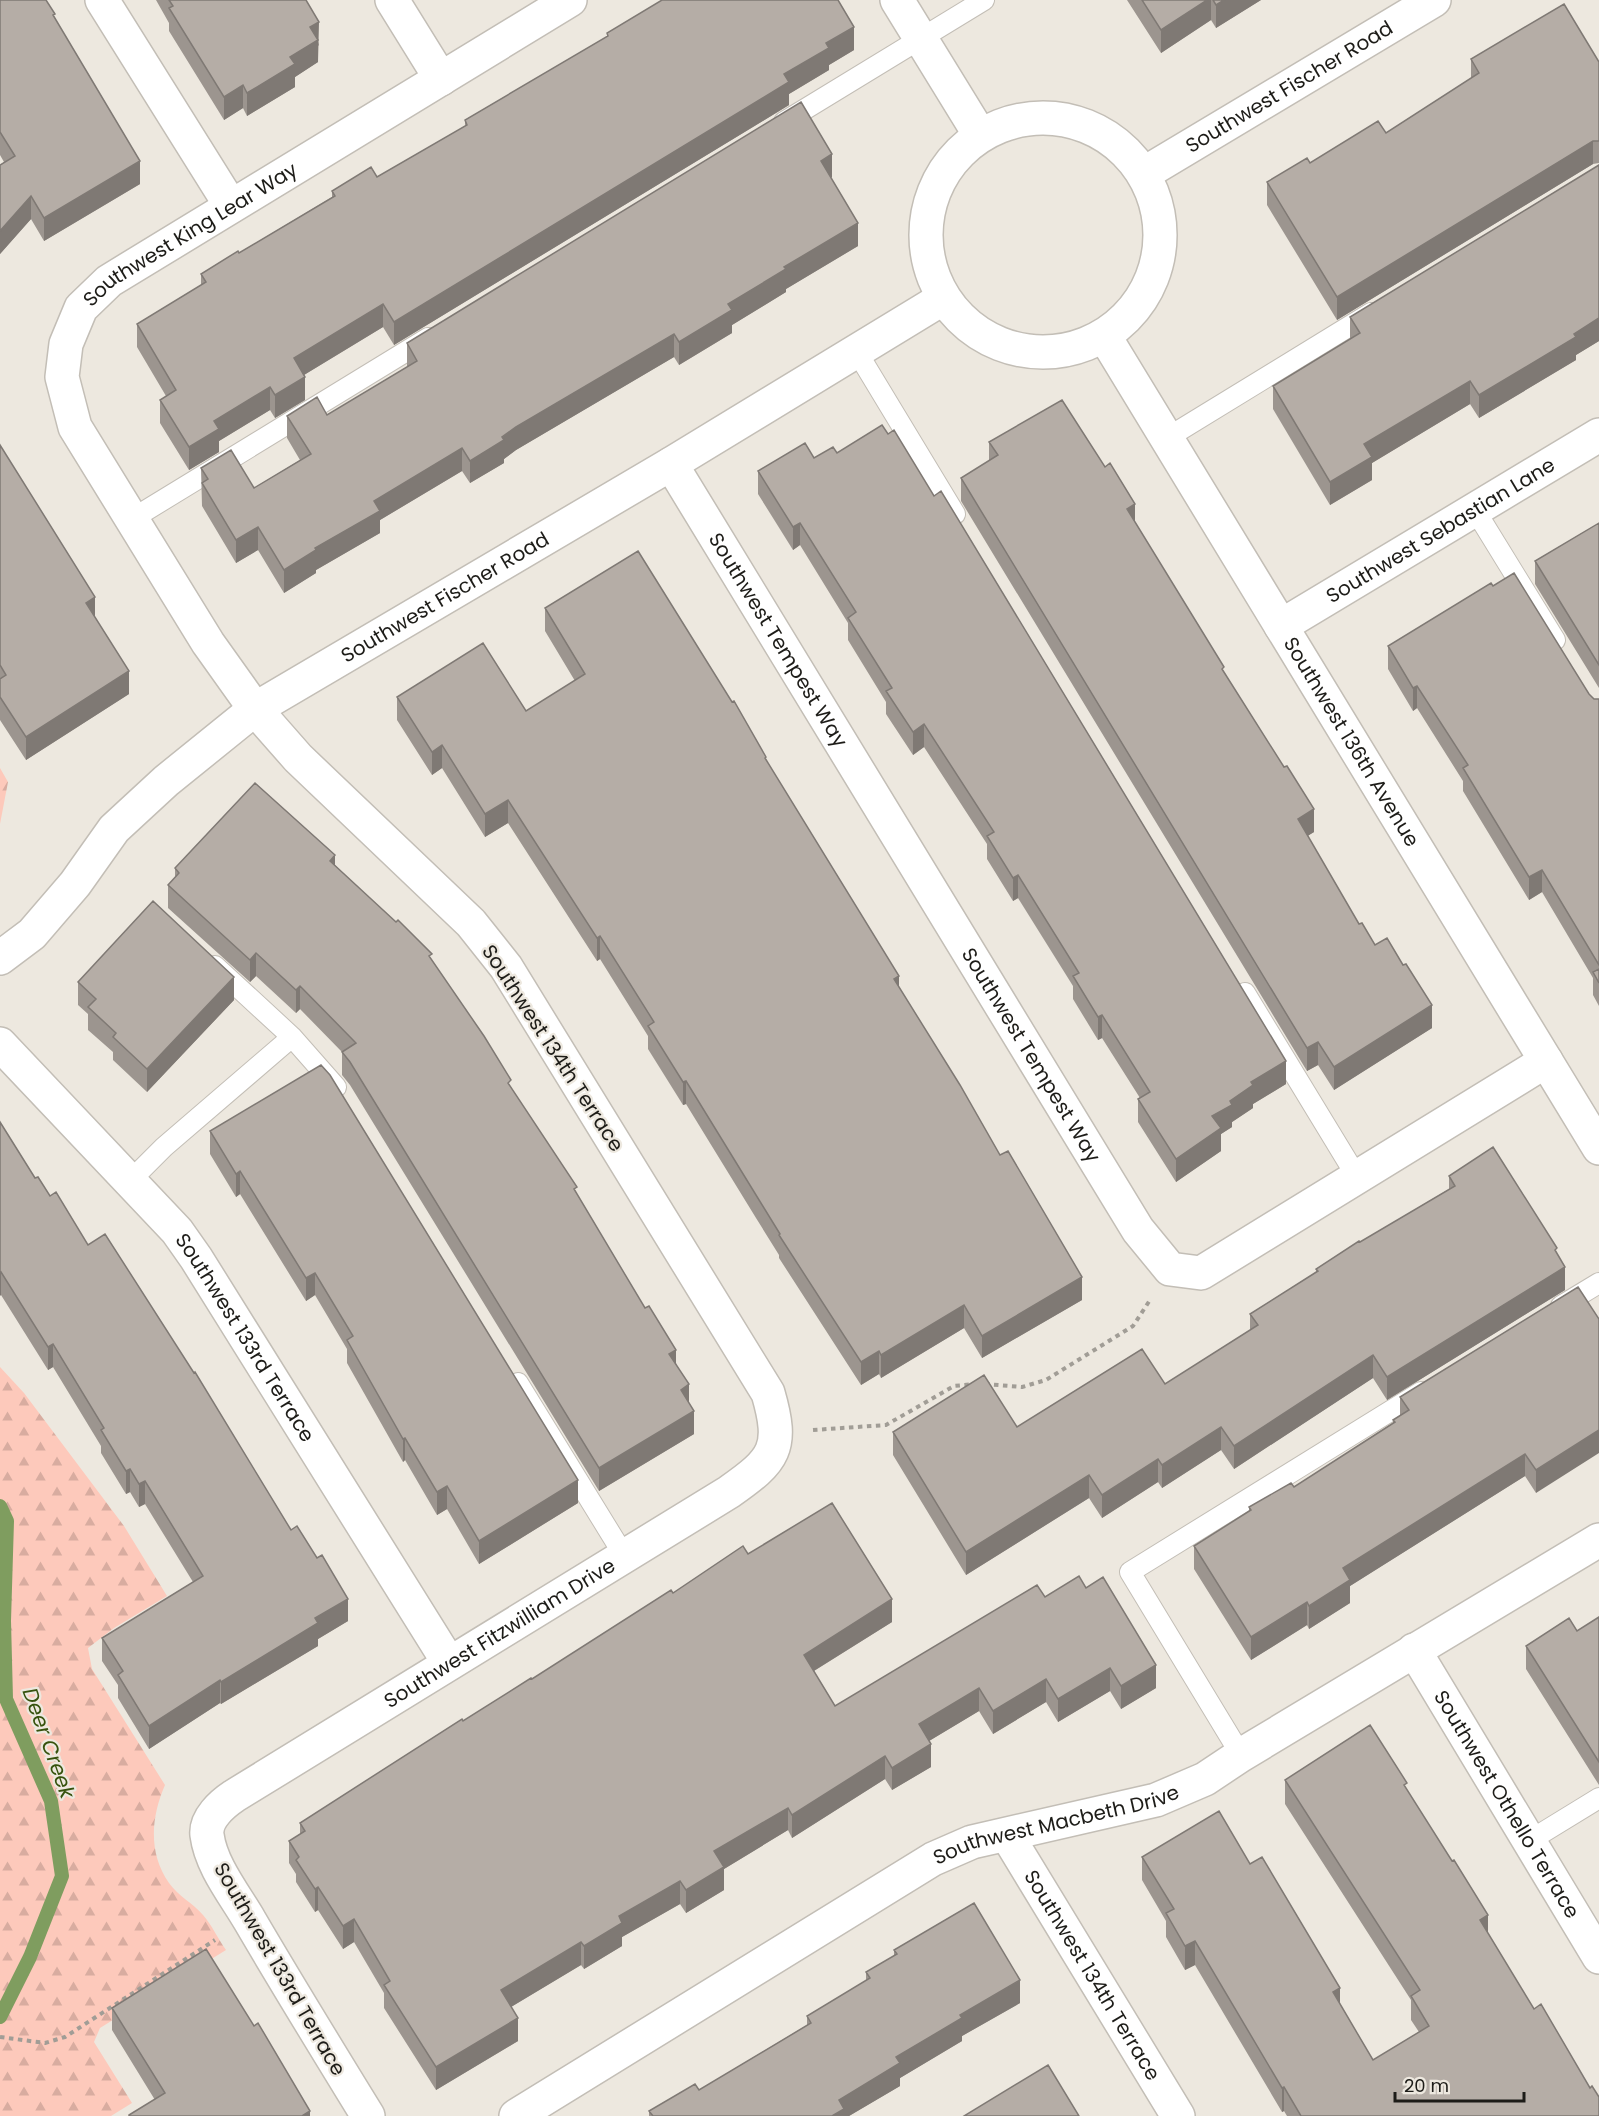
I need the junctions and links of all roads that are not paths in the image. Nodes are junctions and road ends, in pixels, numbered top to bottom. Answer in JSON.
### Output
{"nodes":[{"id":1,"x":102,"y":0,"type":"edge"},
{"id":2,"x":393,"y":0,"type":"edge"},
{"id":3,"x":570,"y":0,"type":"edge"},
{"id":4,"x":897,"y":0,"type":"edge"},
{"id":5,"x":984,"y":0,"type":"edge"},
{"id":6,"x":1434,"y":0,"type":"edge"},
{"id":7,"x":921,"y":39,"type":"junction"},
{"id":8,"x":441,"y":79,"type":"junction"},
{"id":9,"x":769,"y":131,"type":"edge"},
{"id":10,"x":980,"y":135,"type":"junction"},
{"id":11,"x":1144,"y":173,"type":"junction"},
{"id":12,"x":231,"y":206,"type":"junction"},
{"id":13,"x":942,"y":299,"type":"junction"},
{"id":14,"x":1388,"y":303,"type":"edge"},
{"id":15,"x":445,"y":328,"type":"edge"},
{"id":16,"x":1105,"y":337,"type":"junction"},
{"id":17,"x":856,"y":352,"type":"junction"},
{"id":18,"x":1599,"y":435,"type":"edge"},
{"id":19,"x":1167,"y":438,"type":"junction"},
{"id":20,"x":671,"y":464,"type":"junction"},
{"id":21,"x":1475,"y":510,"type":"junction"},
{"id":22,"x":132,"y":519,"type":"junction"},
{"id":23,"x":962,"y":525,"type":"edge"},
{"id":24,"x":1281,"y":626,"type":"junction"},
{"id":25,"x":1562,"y":651,"type":"edge"},
{"id":26,"x":255,"y":709,"type":"junction"},
{"id":27,"x":198,"y":950,"type":"edge"},
{"id":28,"x":0,"y":958,"type":"edge"},
{"id":29,"x":1233,"y":973,"type":"edge"},
{"id":30,"x":292,"y":1037,"type":"junction"},
{"id":31,"x":0,"y":1044,"type":"edge"},
{"id":32,"x":1546,"y":1061,"type":"junction"},
{"id":33,"x":346,"y":1101,"type":"edge"},
{"id":34,"x":1599,"y":1148,"type":"edge"},
{"id":35,"x":1357,"y":1177,"type":"junction"},
{"id":36,"x":129,"y":1182,"type":"junction"},
{"id":37,"x":1599,"y":1282,"type":"edge"},
{"id":38,"x":1548,"y":1314,"type":"edge"},
{"id":39,"x":507,"y":1364,"type":"edge"},
{"id":40,"x":1436,"y":1383,"type":"edge"},
{"id":41,"x":776,"y":1436,"type":"joint"},
{"id":42,"x":1599,"y":1540,"type":"edge"},
{"id":43,"x":625,"y":1557,"type":"junction"},
{"id":44,"x":1414,"y":1650,"type":"junction"},
{"id":45,"x":449,"y":1663,"type":"junction"},
{"id":46,"x":1241,"y":1755,"type":"junction"},
{"id":47,"x":1599,"y":1798,"type":"edge"},
{"id":48,"x":213,"y":1817,"type":"joint"},
{"id":49,"x":1007,"y":1835,"type":"junction"},
{"id":50,"x":1529,"y":1841,"type":"junction"},
{"id":51,"x":1599,"y":1957,"type":"edge"},
{"id":52,"x":368,"y":2116,"type":"edge"},
{"id":53,"x":516,"y":2116,"type":"edge"},
{"id":54,"x":1178,"y":2116,"type":"edge"}],
"edges":[{"from":1,"to":12,"type":"street"},
{"from":2,"to":8,"type":"street"},
{"from":3,"to":8,"type":"street","name":"Southwest King Lear Way"},
{"from":4,"to":7,"type":"street"},
{"from":5,"to":7,"type":"lane"},
{"from":6,"to":11,"type":"street","name":"Southwest Fischer Road"},
{"from":7,"to":9,"type":"lane"},
{"from":7,"to":10,"type":"street"},
{"from":8,"to":12,"type":"street","name":"Southwest King Lear Way"},
{"from":10,"to":11,"type":"street"},
{"from":10,"to":13,"type":"street"},
{"from":11,"to":16,"type":"street"},
{"from":12,"to":22,"type":"street","name":"Southwest King Lear Way"},
{"from":13,"to":16,"type":"street"},
{"from":13,"to":17,"type":"street","name":"Southwest Fischer Road"},
{"from":14,"to":19,"type":"lane"},
{"from":15,"to":22,"type":"lane"},
{"from":16,"to":19,"type":"street","name":"Southwest 136th Avenue"},
{"from":17,"to":20,"type":"street","name":"Southwest Fischer Road"},
{"from":17,"to":23,"type":"lane"},
{"from":18,"to":21,"type":"street","name":"Southwest Sebastian Lane"},
{"from":19,"to":24,"type":"street","name":"Southwest 136th Avenue"},
{"from":20,"to":26,"type":"street","name":"Southwest Fischer Road"},
{"from":20,"to":35,"type":"street","name":"Southwest Tempest Way"},
{"from":21,"to":24,"type":"street","name":"Southwest Sebastian Lane"},
{"from":21,"to":25,"type":"lane"},
{"from":22,"to":26,"type":"street","name":"Southwest King Lear Way"},
{"from":24,"to":32,"type":"street","name":"Southwest 136th Avenue"},
{"from":26,"to":28,"type":"street","name":"Southwest Fischer Road"},
{"from":26,"to":41,"type":"street","name":"Southwest 134th Terrace"},
{"from":27,"to":30,"type":"lane"},
{"from":29,"to":35,"type":"lane"},
{"from":30,"to":33,"type":"lane"},
{"from":30,"to":36,"type":"lane"},
{"from":31,"to":36,"type":"street","name":"Southwest 133rd Terrace"},
{"from":32,"to":34,"type":"street","name":"Southwest 136th Avenue"},
{"from":32,"to":35,"type":"street"},
{"from":36,"to":45,"type":"street","name":"Southwest 133rd Terrace"},
{"from":37,"to":38,"type":"lane"},
{"from":39,"to":43,"type":"lane"},
{"from":40,"to":46,"type":"lane"},
{"from":41,"to":43,"type":"street","name":"Southwest Fitzwilliam Drive"},
{"from":42,"to":44,"type":"street","name":"Southwest Macbeth Drive"},
{"from":43,"to":45,"type":"street","name":"Southwest Fitzwilliam Drive"},
{"from":44,"to":46,"type":"street","name":"Southwest Macbeth Drive"},
{"from":44,"to":50,"type":"street","name":"Southwest Othello Terrace"},
{"from":45,"to":48,"type":"street","name":"Southwest Fitzwilliam Drive"},
{"from":46,"to":49,"type":"street","name":"Southwest Macbeth Drive"},
{"from":47,"to":50,"type":"lane"},
{"from":48,"to":52,"type":"street","name":"Southwest 133rd Terrace"},
{"from":49,"to":53,"type":"street","name":"Southwest Macbeth Drive"},
{"from":49,"to":54,"type":"street","name":"Southwest 134th Terrace"},
{"from":50,"to":51,"type":"street","name":"Southwest Othello Terrace"}]}
